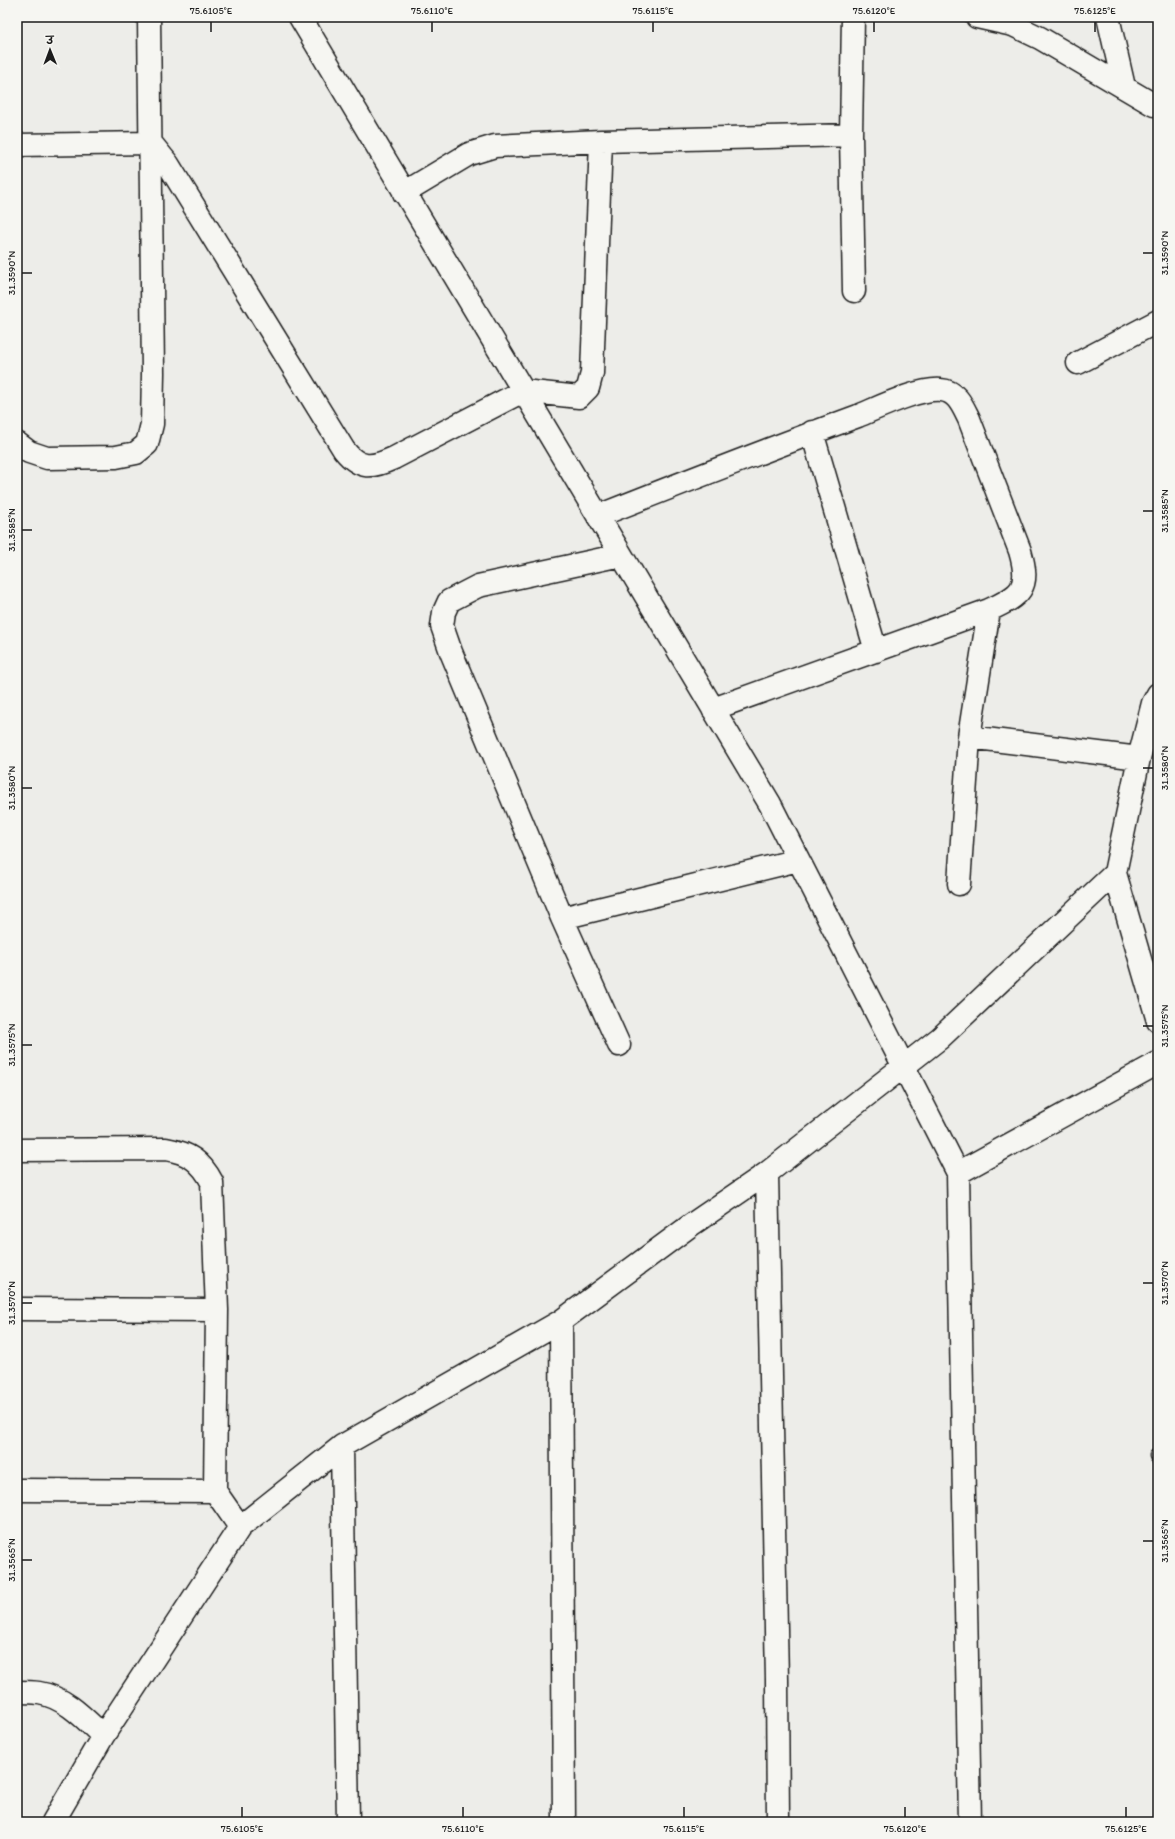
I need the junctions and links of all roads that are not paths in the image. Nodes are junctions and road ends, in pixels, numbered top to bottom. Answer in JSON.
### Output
{"nodes":[{"id":1,"x":149,"y":17,"type":"edge"},
{"id":2,"x":300,"y":17,"type":"edge"},
{"id":3,"x":854,"y":17,"type":"edge"},
{"id":4,"x":977,"y":17,"type":"edge"},
{"id":5,"x":1108,"y":17,"type":"edge"},
{"id":6,"x":1124,"y":87,"type":"junction"},
{"id":7,"x":1157,"y":107,"type":"edge"},
{"id":8,"x":851,"y":135,"type":"junction"},
{"id":9,"x":601,"y":141,"type":"junction"},
{"id":10,"x":151,"y":143,"type":"junction"},
{"id":11,"x":17,"y":145,"type":"edge"},
{"id":12,"x":404,"y":193,"type":"junction"},
{"id":13,"x":854,"y":291,"type":"dead end"},
{"id":14,"x":1158,"y":321,"type":"edge"},
{"id":15,"x":1078,"y":363,"type":"dead end"},
{"id":16,"x":523,"y":391,"type":"junction"},
{"id":17,"x":812,"y":432,"type":"junction"},
{"id":18,"x":17,"y":443,"type":"edge"},
{"id":19,"x":598,"y":516,"type":"junction"},
{"id":20,"x":621,"y":555,"type":"junction"},
{"id":21,"x":989,"y":610,"type":"junction"},
{"id":22,"x":876,"y":651,"type":"junction"},
{"id":23,"x":1158,"y":694,"type":"edge"},
{"id":24,"x":713,"y":709,"type":"junction"},
{"id":25,"x":969,"y":737,"type":"junction"},
{"id":26,"x":1139,"y":758,"type":"junction"},
{"id":27,"x":798,"y":860,"type":"junction"},
{"id":28,"x":1115,"y":873,"type":"junction"},
{"id":29,"x":959,"y":884,"type":"dead end"},
{"id":30,"x":562,"y":918,"type":"junction"},
{"id":31,"x":1158,"y":1021,"type":"edge"},
{"id":32,"x":619,"y":1045,"type":"dead end"},
{"id":33,"x":1158,"y":1063,"type":"edge"},
{"id":34,"x":903,"y":1067,"type":"junction"},
{"id":35,"x":17,"y":1150,"type":"edge"},
{"id":36,"x":958,"y":1173,"type":"junction"},
{"id":37,"x":767,"y":1174,"type":"junction"},
{"id":38,"x":17,"y":1309,"type":"edge"},
{"id":39,"x":217,"y":1310,"type":"junction"},
{"id":40,"x":561,"y":1321,"type":"junction"},
{"id":41,"x":342,"y":1446,"type":"junction"},
{"id":42,"x":17,"y":1490,"type":"edge"},
{"id":43,"x":215,"y":1490,"type":"junction"},
{"id":44,"x":240,"y":1527,"type":"junction"},
{"id":45,"x":17,"y":1692,"type":"edge"},
{"id":46,"x":104,"y":1736,"type":"junction"},
{"id":47,"x":53,"y":1822,"type":"edge"},
{"id":48,"x":348,"y":1822,"type":"edge"},
{"id":49,"x":564,"y":1822,"type":"edge"},
{"id":50,"x":778,"y":1822,"type":"edge"},
{"id":51,"x":970,"y":1822,"type":"edge"}],
"edges":[{"from":1,"to":10,"type":"street"},
{"from":2,"to":12,"type":"street"},
{"from":3,"to":8,"type":"street"},
{"from":4,"to":6,"type":"street"},
{"from":5,"to":6,"type":"street"},
{"from":6,"to":7,"type":"street"},
{"from":8,"to":9,"type":"street"},
{"from":8,"to":13,"type":"street"},
{"from":9,"to":12,"type":"street"},
{"from":9,"to":16,"type":"street"},
{"from":10,"to":11,"type":"street"},
{"from":10,"to":16,"type":"street"},
{"from":10,"to":18,"type":"street"},
{"from":12,"to":16,"type":"street"},
{"from":14,"to":15,"type":"street"},
{"from":16,"to":19,"type":"street"},
{"from":17,"to":19,"type":"street"},
{"from":17,"to":21,"type":"street"},
{"from":17,"to":22,"type":"street"},
{"from":19,"to":20,"type":"street"},
{"from":20,"to":24,"type":"street"},
{"from":20,"to":30,"type":"street"},
{"from":21,"to":22,"type":"street"},
{"from":21,"to":25,"type":"street"},
{"from":22,"to":24,"type":"street"},
{"from":23,"to":26,"type":"street"},
{"from":24,"to":27,"type":"street"},
{"from":25,"to":26,"type":"street"},
{"from":25,"to":29,"type":"street"},
{"from":26,"to":28,"type":"street"},
{"from":27,"to":30,"type":"street"},
{"from":27,"to":34,"type":"street"},
{"from":28,"to":31,"type":"street"},
{"from":28,"to":34,"type":"street"},
{"from":30,"to":32,"type":"street"},
{"from":33,"to":36,"type":"street"},
{"from":34,"to":36,"type":"street"},
{"from":34,"to":37,"type":"street"},
{"from":35,"to":39,"type":"street"},
{"from":36,"to":51,"type":"street"},
{"from":37,"to":40,"type":"street"},
{"from":37,"to":50,"type":"street"},
{"from":38,"to":39,"type":"street"},
{"from":39,"to":43,"type":"street"},
{"from":40,"to":41,"type":"street"},
{"from":40,"to":49,"type":"street"},
{"from":41,"to":44,"type":"street"},
{"from":41,"to":48,"type":"street"},
{"from":42,"to":43,"type":"street"},
{"from":43,"to":44,"type":"street"},
{"from":44,"to":46,"type":"street"},
{"from":45,"to":46,"type":"street"},
{"from":46,"to":47,"type":"street"}]}
